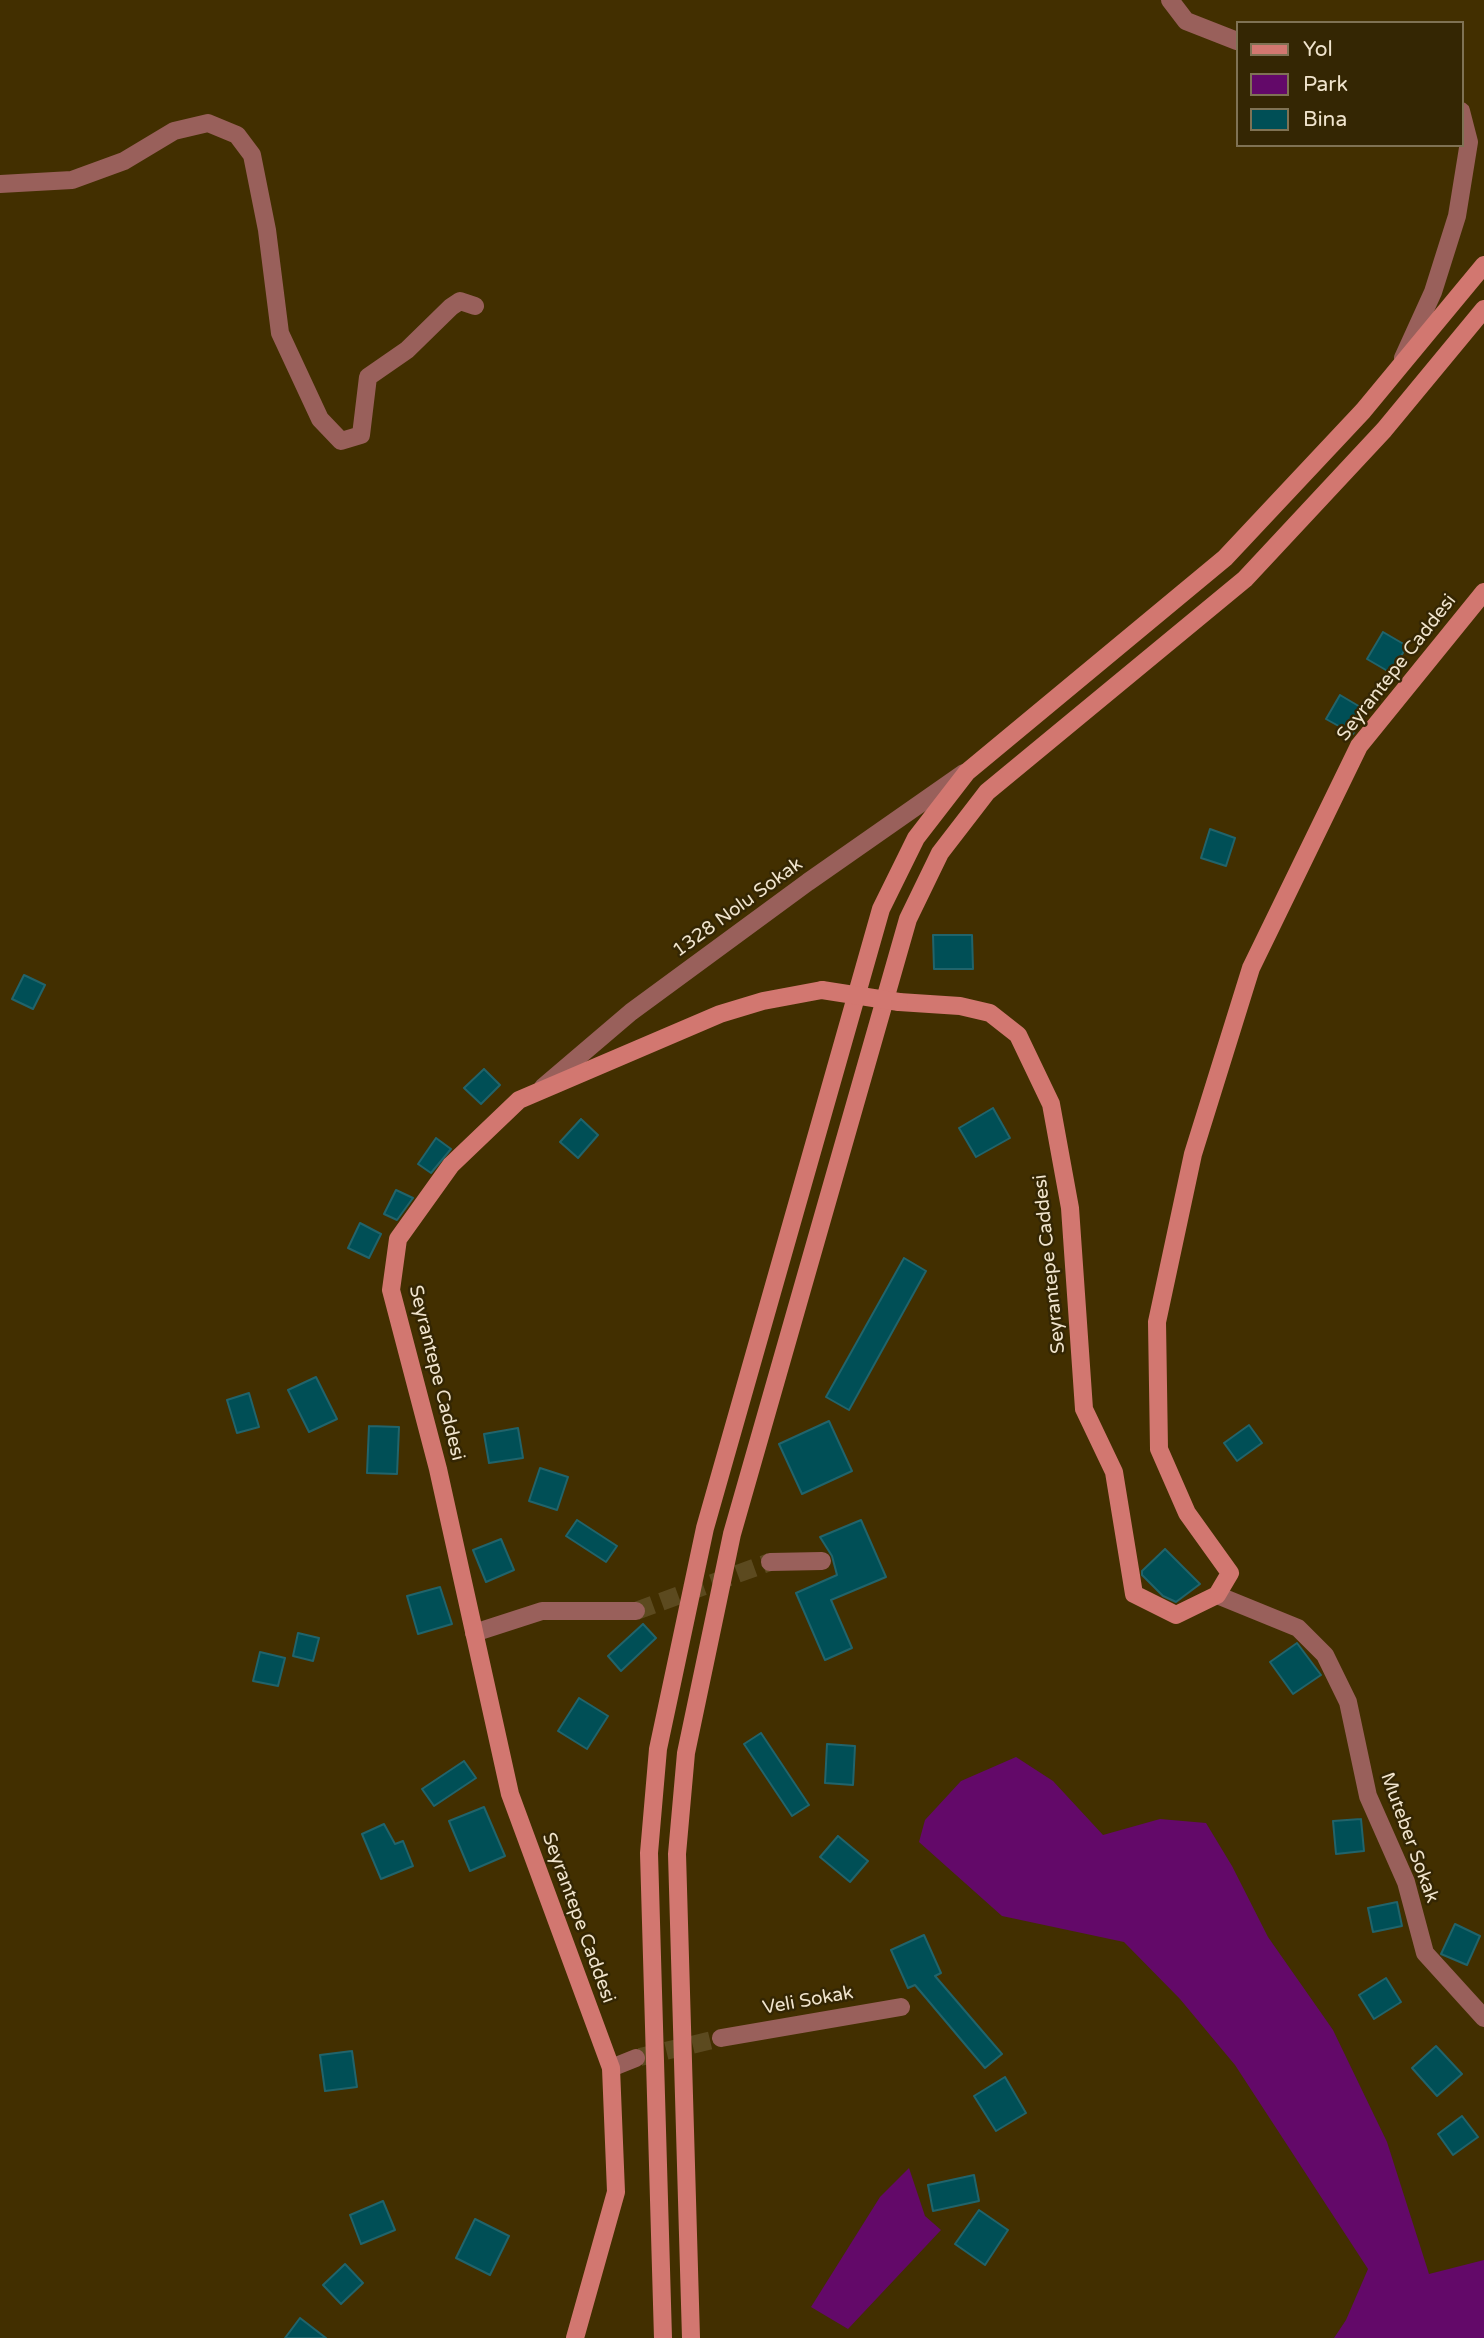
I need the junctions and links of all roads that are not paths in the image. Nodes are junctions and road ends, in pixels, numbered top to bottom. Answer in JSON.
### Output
{"nodes":[{"id":1,"x":1170,"y":0,"type":"edge"},
{"id":2,"x":1236,"y":41,"type":"edge"},
{"id":3,"x":1463,"y":119,"type":"edge"},
{"id":4,"x":0,"y":184,"type":"edge"},
{"id":5,"x":1484,"y":265,"type":"edge"},
{"id":6,"x":475,"y":306,"type":"dead end"},
{"id":7,"x":1484,"y":309,"type":"edge"},
{"id":8,"x":1399,"y":368,"type":"junction"},
{"id":9,"x":1484,"y":592,"type":"edge"},
{"id":10,"x":971,"y":768,"type":"junction"},
{"id":11,"x":538,"y":1092,"type":"junction"},
{"id":12,"x":821,"y":1561,"type":"dead end"},
{"id":13,"x":770,"y":1562,"type":"tunnel mouth"},
{"id":14,"x":1217,"y":1595,"type":"junction"},
{"id":15,"x":636,"y":1611,"type":"tunnel mouth"},
{"id":16,"x":474,"y":1633,"type":"junction"},
{"id":17,"x":901,"y":2007,"type":"dead end"},
{"id":18,"x":1484,"y":2018,"type":"edge"},
{"id":19,"x":722,"y":2038,"type":"tunnel mouth"},
{"id":20,"x":636,"y":2058,"type":"tunnel mouth"},
{"id":21,"x":611,"y":2067,"type":"junction"},
{"id":22,"x":575,"y":2338,"type":"edge"},
{"id":23,"x":663,"y":2338,"type":"edge"},
{"id":24,"x":691,"y":2338,"type":"edge"}],
"edges":[{"from":1,"to":2,"type":"street"},
{"from":3,"to":8,"type":"street"},
{"from":4,"to":6,"type":"street"},
{"from":5,"to":8,"type":"main road"},
{"from":7,"to":24,"type":"main road"},
{"from":8,"to":10,"type":"main road"},
{"from":9,"to":14,"type":"main road","name":"Seyrantepe Caddesi"},
{"from":10,"to":11,"type":"street","name":"1328 Nolu Sokak"},
{"from":10,"to":23,"type":"main road"},
{"from":11,"to":14,"type":"main road","name":"Seyrantepe Caddesi","bridge":true},
{"from":11,"to":16,"type":"main road","name":"Seyrantepe Caddesi"},
{"from":12,"to":13,"type":"street"},
{"from":14,"to":18,"type":"street","name":"Muteber Sokak"},
{"from":15,"to":16,"type":"street"},
{"from":16,"to":21,"type":"main road","name":"Seyrantepe Caddesi"},
{"from":17,"to":19,"type":"street","name":"Veli Sokak"},
{"from":20,"to":21,"type":"street"},
{"from":21,"to":22,"type":"main road","name":"Seyrantepe Caddesi"}]}
